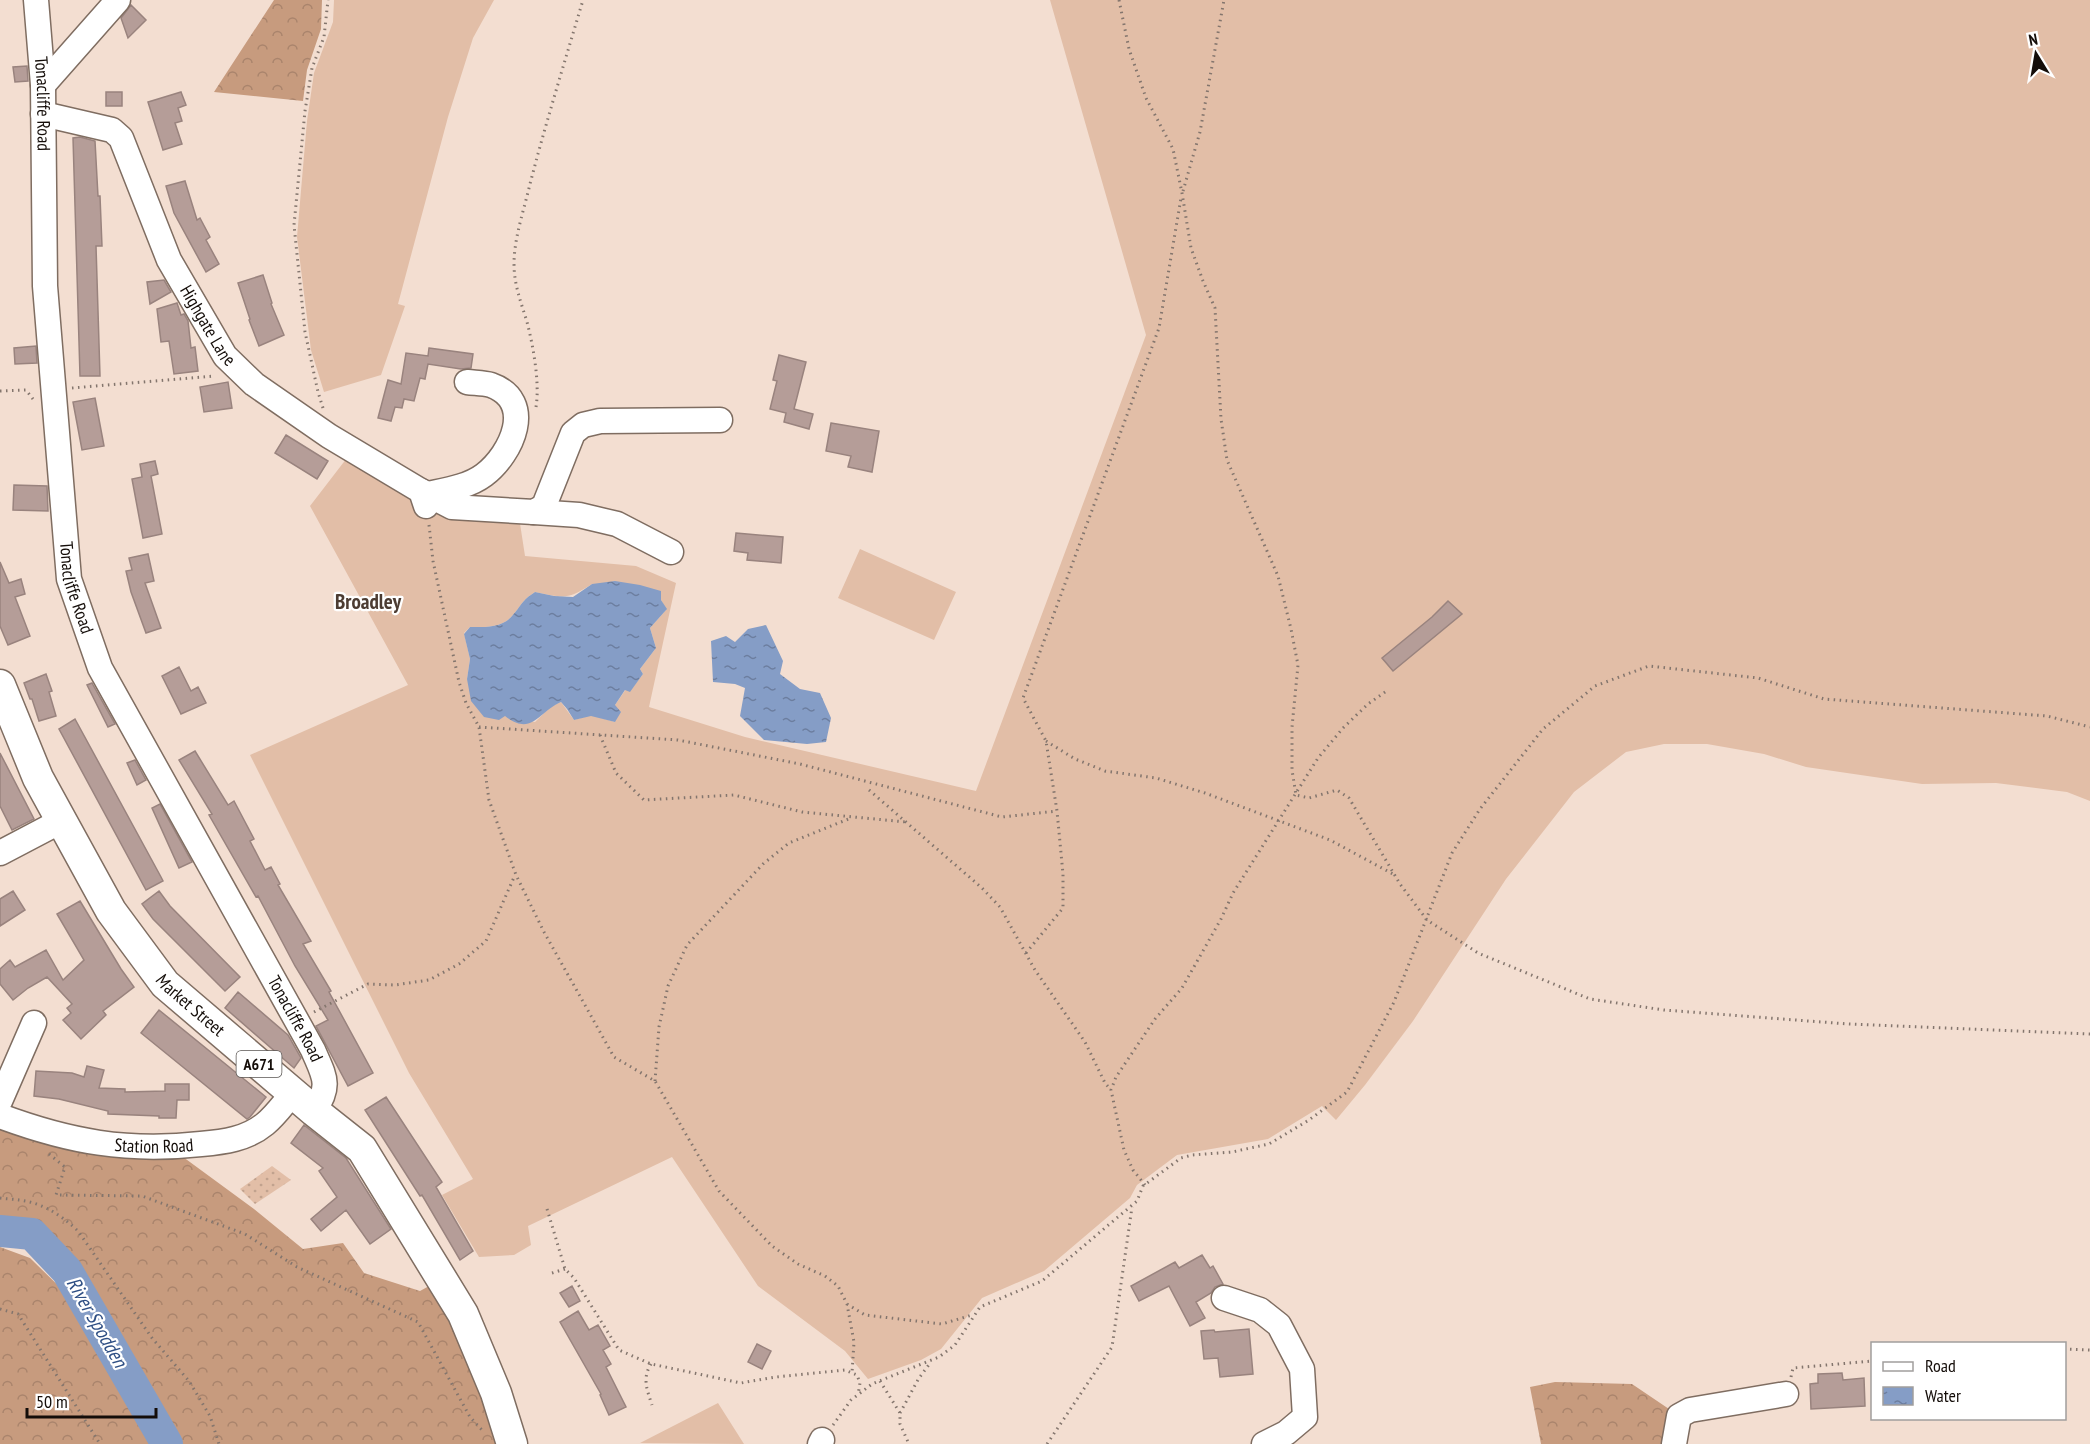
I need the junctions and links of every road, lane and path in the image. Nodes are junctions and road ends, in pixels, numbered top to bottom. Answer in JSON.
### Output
{"nodes":[{"id":1,"x":36,"y":0,"type":"edge"},
{"id":2,"x":118,"y":0,"type":"edge"},
{"id":3,"x":328,"y":0,"type":"edge"},
{"id":4,"x":583,"y":0,"type":"edge"},
{"id":5,"x":1119,"y":0,"type":"edge"},
{"id":6,"x":1224,"y":0,"type":"edge"},
{"id":7,"x":43,"y":85,"type":"junction"},
{"id":8,"x":43,"y":114,"type":"junction"},
{"id":9,"x":1182,"y":193,"type":"junction"},
{"id":10,"x":242,"y":373,"type":"junction"},
{"id":11,"x":468,"y":382,"type":"dead end"},
{"id":12,"x":0,"y":391,"type":"edge"},
{"id":13,"x":53,"y":400,"type":"junction"},
{"id":14,"x":536,"y":408,"type":"dead end"},
{"id":15,"x":720,"y":420,"type":"dead end"},
{"id":16,"x":329,"y":436,"type":"junction"},
{"id":17,"x":425,"y":497,"type":"junction"},
{"id":18,"x":534,"y":512,"type":"junction"},
{"id":19,"x":671,"y":552,"type":"dead end"},
{"id":20,"x":0,"y":685,"type":"edge"},
{"id":21,"x":1388,"y":690,"type":"dead end"},
{"id":22,"x":479,"y":727,"type":"junction"},
{"id":23,"x":2090,"y":727,"type":"edge"},
{"id":24,"x":600,"y":735,"type":"junction"},
{"id":25,"x":1046,"y":741,"type":"junction"},
{"id":26,"x":869,"y":790,"type":"dead end"},
{"id":27,"x":1296,"y":795,"type":"junction"},
{"id":28,"x":1056,"y":810,"type":"junction"},
{"id":29,"x":851,"y":818,"type":"junction"},
{"id":30,"x":61,"y":821,"type":"junction"},
{"id":31,"x":906,"y":822,"type":"junction"},
{"id":32,"x":1279,"y":822,"type":"junction"},
{"id":33,"x":0,"y":853,"type":"edge"},
{"id":34,"x":516,"y":874,"type":"junction"},
{"id":35,"x":1395,"y":874,"type":"junction"},
{"id":36,"x":1427,"y":920,"type":"junction"},
{"id":37,"x":1026,"y":953,"type":"junction"},
{"id":38,"x":297,"y":1021,"type":"junction"},
{"id":39,"x":34,"y":1023,"type":"dead end"},
{"id":40,"x":2090,"y":1034,"type":"edge"},
{"id":41,"x":655,"y":1081,"type":"junction"},
{"id":42,"x":1112,"y":1090,"type":"junction"},
{"id":43,"x":0,"y":1101,"type":"edge"},
{"id":44,"x":304,"y":1102,"type":"junction"},
{"id":45,"x":0,"y":1116,"type":"edge"},
{"id":46,"x":47,"y":1153,"type":"dead end"},
{"id":47,"x":1145,"y":1185,"type":"junction"},
{"id":48,"x":0,"y":1198,"type":"edge"},
{"id":49,"x":1132,"y":1205,"type":"junction"},
{"id":50,"x":547,"y":1209,"type":"dead end"},
{"id":51,"x":565,"y":1269,"type":"junction"},
{"id":52,"x":552,"y":1273,"type":"dead end"},
{"id":53,"x":1224,"y":1298,"type":"dead end"},
{"id":54,"x":847,"y":1304,"type":"junction"},
{"id":55,"x":0,"y":1309,"type":"edge"},
{"id":56,"x":974,"y":1315,"type":"junction"},
{"id":57,"x":2066,"y":1349,"type":"edge"},
{"id":58,"x":2090,"y":1350,"type":"edge"},
{"id":59,"x":932,"y":1360,"type":"junction"},
{"id":60,"x":1871,"y":1361,"type":"edge"},
{"id":61,"x":651,"y":1364,"type":"junction"},
{"id":62,"x":852,"y":1373,"type":"junction"},
{"id":63,"x":880,"y":1381,"type":"junction"},
{"id":64,"x":1786,"y":1394,"type":"joint"},
{"id":65,"x":858,"y":1395,"type":"junction"},
{"id":66,"x":652,"y":1405,"type":"dead end"},
{"id":67,"x":900,"y":1413,"type":"junction"},
{"id":68,"x":483,"y":1430,"type":"dead end"},
{"id":69,"x":821,"y":1442,"type":"edge"},
{"id":70,"x":100,"y":1444,"type":"edge"},
{"id":71,"x":219,"y":1444,"type":"edge"},
{"id":72,"x":512,"y":1444,"type":"edge"},
{"id":73,"x":909,"y":1444,"type":"edge"},
{"id":74,"x":1047,"y":1444,"type":"edge"},
{"id":75,"x":1264,"y":1444,"type":"edge"},
{"id":76,"x":1674,"y":1444,"type":"edge"}],
"edges":[{"from":1,"to":7,"type":"street","name":"Tonacliffe Road"},
{"from":2,"to":7,"type":"street"},
{"from":3,"to":16,"type":"path"},
{"from":4,"to":14,"type":"path"},
{"from":5,"to":9,"type":"path"},
{"from":6,"to":9,"type":"path"},
{"from":7,"to":8,"type":"street","name":"Tonacliffe Road"},
{"from":8,"to":10,"type":"street","name":"Highgate Lane"},
{"from":8,"to":13,"type":"street","name":"Tonacliffe Road"},
{"from":9,"to":25,"type":"path"},
{"from":9,"to":27,"type":"path"},
{"from":10,"to":13,"type":"path"},
{"from":10,"to":16,"type":"street","name":"Highgate Lane"},
{"from":11,"to":17,"type":"street"},
{"from":12,"to":13,"type":"path"},
{"from":13,"to":38,"type":"street","name":"Tonacliffe Road"},
{"from":15,"to":18,"type":"street"},
{"from":16,"to":17,"type":"street","name":"Highgate Lane"},
{"from":17,"to":18,"type":"street","name":"Highgate Lane"},
{"from":17,"to":22,"type":"path"},
{"from":18,"to":19,"type":"street","name":"Highgate Lane"},
{"from":20,"to":30,"type":"main road","name":"Market Street","number":"A671"},
{"from":21,"to":27,"type":"path"},
{"from":22,"to":24,"type":"path"},
{"from":22,"to":34,"type":"path"},
{"from":23,"to":36,"type":"path"},
{"from":24,"to":28,"type":"path"},
{"from":24,"to":29,"type":"path"},
{"from":25,"to":28,"type":"path"},
{"from":25,"to":32,"type":"path"},
{"from":26,"to":31,"type":"path"},
{"from":27,"to":32,"type":"path"},
{"from":27,"to":35,"type":"path"},
{"from":28,"to":37,"type":"path"},
{"from":29,"to":31,"type":"path"},
{"from":29,"to":41,"type":"path"},
{"from":30,"to":33,"type":"street"},
{"from":30,"to":44,"type":"main road","name":"Market Street","number":"A671"},
{"from":31,"to":37,"type":"path"},
{"from":32,"to":35,"type":"path"},
{"from":32,"to":42,"type":"path"},
{"from":34,"to":38,"type":"path"},
{"from":34,"to":41,"type":"path"},
{"from":35,"to":36,"type":"path"},
{"from":36,"to":40,"type":"path"},
{"from":36,"to":47,"type":"path"},
{"from":37,"to":42,"type":"path"},
{"from":38,"to":44,"type":"street","name":"Tonacliffe Road"},
{"from":39,"to":43,"type":"street"},
{"from":41,"to":54,"type":"path"},
{"from":42,"to":47,"type":"path"},
{"from":44,"to":45,"type":"street","name":"Station Road"},
{"from":44,"to":72,"type":"main road","name":"Market Street","number":"A671"},
{"from":46,"to":68,"type":"path"},
{"from":47,"to":49,"type":"path"},
{"from":48,"to":71,"type":"path"},
{"from":49,"to":56,"type":"path"},
{"from":49,"to":74,"type":"path"},
{"from":50,"to":51,"type":"path"},
{"from":51,"to":52,"type":"path"},
{"from":51,"to":61,"type":"path"},
{"from":53,"to":75,"type":"street"},
{"from":54,"to":56,"type":"path"},
{"from":54,"to":62,"type":"path"},
{"from":55,"to":70,"type":"path"},
{"from":56,"to":59,"type":"path"},
{"from":57,"to":58,"type":"path"},
{"from":59,"to":63,"type":"path"},
{"from":59,"to":67,"type":"path"},
{"from":60,"to":64,"type":"path"},
{"from":61,"to":62,"type":"path"},
{"from":61,"to":66,"type":"path"},
{"from":62,"to":65,"type":"path"},
{"from":63,"to":65,"type":"path"},
{"from":63,"to":67,"type":"path"},
{"from":64,"to":76,"type":"street"},
{"from":65,"to":69,"type":"path"},
{"from":67,"to":73,"type":"path"}]}
